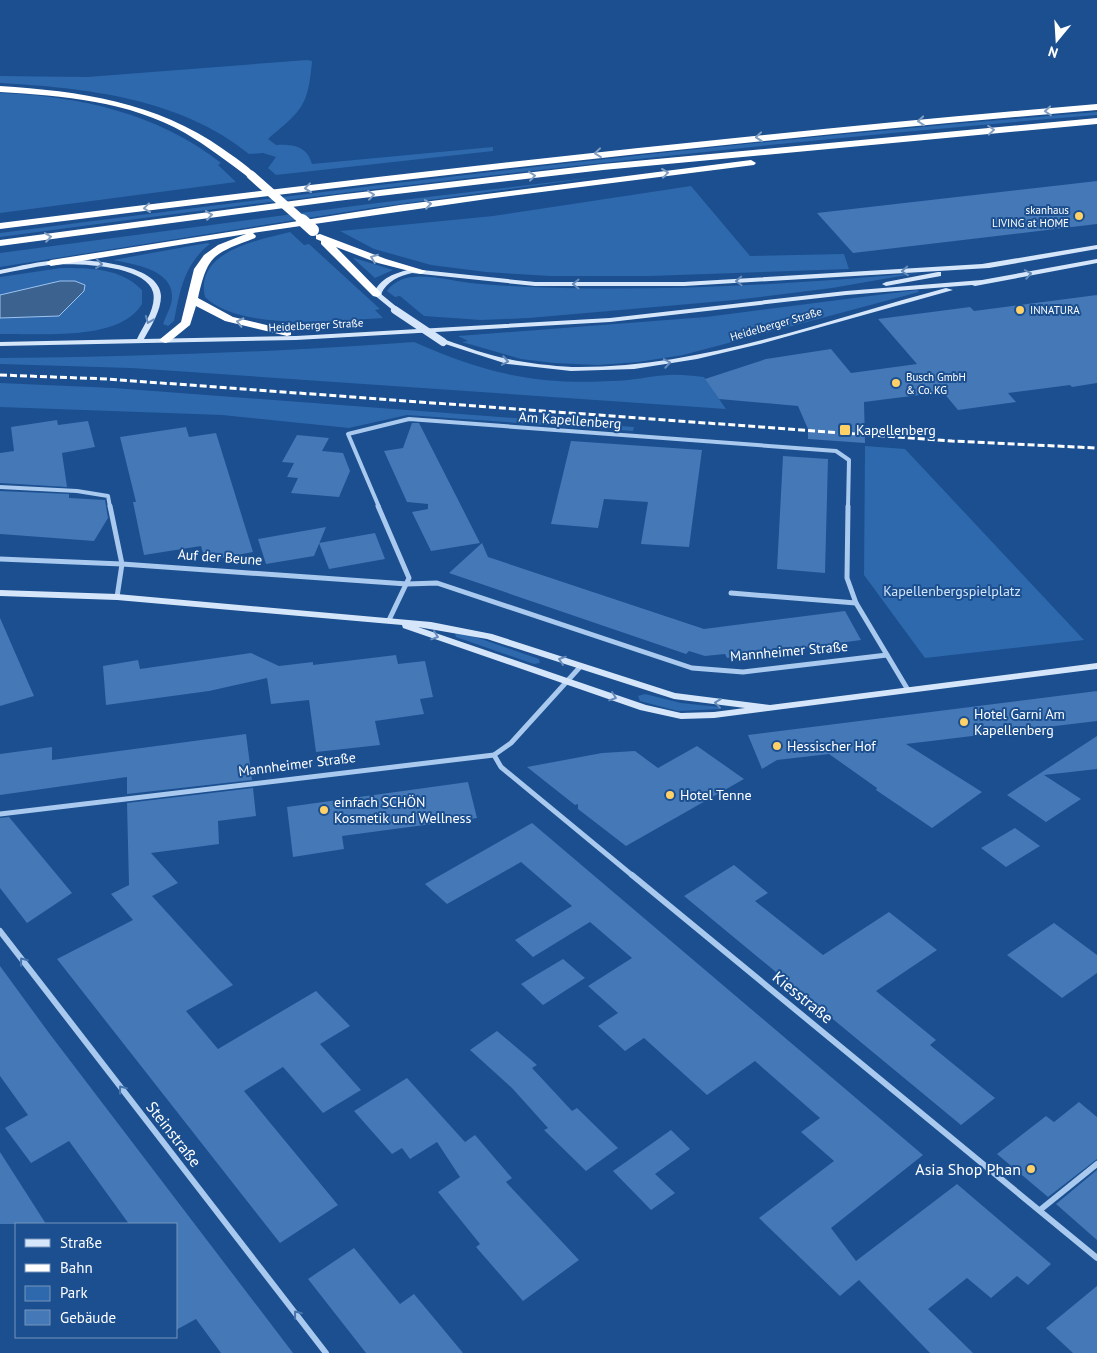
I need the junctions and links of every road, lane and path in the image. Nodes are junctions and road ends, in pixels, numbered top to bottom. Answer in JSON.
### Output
{"nodes":[{"id":1,"x":0,"y":89,"type":"edge"},
{"id":2,"x":1097,"y":107,"type":"edge"},
{"id":3,"x":1097,"y":121,"type":"edge"},
{"id":4,"x":942,"y":134,"type":"junction"},
{"id":5,"x":0,"y":226,"type":"edge"},
{"id":6,"x":314,"y":229,"type":"junction"},
{"id":7,"x":0,"y":243,"type":"edge"},
{"id":8,"x":1097,"y":247,"type":"edge"},
{"id":9,"x":1097,"y":262,"type":"edge"},
{"id":10,"x":50,"y":263,"type":"junction"},
{"id":11,"x":989,"y":266,"type":"junction"},
{"id":12,"x":421,"y":271,"type":"junction"},
{"id":13,"x":0,"y":272,"type":"edge"},
{"id":14,"x":980,"y":282,"type":"junction"},
{"id":15,"x":846,"y":293,"type":"junction"},
{"id":16,"x":377,"y":294,"type":"junction"},
{"id":17,"x":191,"y":299,"type":"junction"},
{"id":18,"x":469,"y":328,"type":"junction"},
{"id":19,"x":287,"y":333,"type":"junction"},
{"id":20,"x":140,"y":340,"type":"junction"},
{"id":21,"x":165,"y":340,"type":"junction"},
{"id":22,"x":0,"y":344,"type":"edge"},
{"id":23,"x":0,"y":487,"type":"edge"},
{"id":24,"x":0,"y":559,"type":"edge"},
{"id":25,"x":122,"y":564,"type":"junction"},
{"id":26,"x":437,"y":583,"type":"joint"},
{"id":27,"x":407,"y":584,"type":"junction"},
{"id":28,"x":0,"y":593,"type":"edge"},
{"id":29,"x":731,"y":593,"type":"dead end"},
{"id":30,"x":117,"y":598,"type":"junction"},
{"id":31,"x":856,"y":603,"type":"junction"},
{"id":32,"x":389,"y":620,"type":"junction"},
{"id":33,"x":887,"y":655,"type":"junction"},
{"id":34,"x":1097,"y":666,"type":"edge"},
{"id":35,"x":580,"y":667,"type":"junction"},
{"id":36,"x":567,"y":682,"type":"junction"},
{"id":37,"x":908,"y":690,"type":"junction"},
{"id":38,"x":767,"y":707,"type":"junction"},
{"id":39,"x":494,"y":756,"type":"junction"},
{"id":40,"x":0,"y":814,"type":"edge"},
{"id":41,"x":0,"y":931,"type":"edge"},
{"id":42,"x":1097,"y":1164,"type":"edge"},
{"id":43,"x":1040,"y":1210,"type":"junction"},
{"id":44,"x":1097,"y":1258,"type":"edge"},
{"id":45,"x":326,"y":1353,"type":"edge"}],
"edges":[{"from":1,"to":6,"type":"highway","bridge":true},
{"from":2,"to":5,"type":"highway","one_way":true},
{"from":4,"to":3,"type":"highway","one_way":true},
{"from":6,"to":4,"type":"highway","one_way":true},
{"from":7,"to":4,"type":"highway","one_way":true},
{"from":6,"to":10,"type":"highway"},
{"from":12,"to":6,"type":"highway","one_way":true},
{"from":6,"to":16,"type":"highway"},
{"from":6,"to":17,"type":"highway"},
{"from":8,"to":11,"type":"main road"},
{"from":14,"to":9,"type":"main road","name":"Heidelberger Straße","one_way":true},
{"from":10,"to":13,"type":"main road"},
{"from":10,"to":20,"type":"main road","one_way":true},
{"from":11,"to":12,"type":"main road","one_way":true},
{"from":11,"to":15,"type":"main road"},
{"from":12,"to":16,"type":"main road"},
{"from":14,"to":15,"type":"main road"},
{"from":16,"to":14,"type":"main road","name":"Heidelberger Straße","one_way":true,"bridge":true},
{"from":15,"to":18,"type":"main road","name":"Heidelberger Straße"},
{"from":19,"to":17,"type":"highway","one_way":true},
{"from":17,"to":21,"type":"highway"},
{"from":18,"to":19,"type":"main road","name":"Heidelberger Straße"},
{"from":18,"to":21,"type":"main road","name":"Heidelberger Straße"},
{"from":19,"to":21,"type":"main road","name":"Heidelberger Straße"},
{"from":20,"to":21,"type":"main road","name":"Heidelberger Straße"},
{"from":20,"to":22,"type":"main road","name":"Heidelberger Straße"},
{"from":23,"to":25,"type":"street"},
{"from":24,"to":25,"type":"street","name":"Auf der Beune"},
{"from":25,"to":27,"type":"street","name":"Auf der Beune"},
{"from":25,"to":30,"type":"street"},
{"from":26,"to":27,"type":"street","name":"Auf der Beune"},
{"from":26,"to":33,"type":"street","name":"Mannheimer Straße"},
{"from":27,"to":31,"type":"street","name":"Am Kapellenberg"},
{"from":27,"to":32,"type":"street"},
{"from":28,"to":30,"type":"main road"},
{"from":29,"to":31,"type":"street"},
{"from":30,"to":32,"type":"main road"},
{"from":31,"to":33,"type":"street","name":"Am Kapellenberg"},
{"from":35,"to":32,"type":"main road","one_way":true},
{"from":32,"to":36,"type":"main road","one_way":true},
{"from":33,"to":37,"type":"street","name":"Am Kapellenberg"},
{"from":34,"to":37,"type":"main road"},
{"from":35,"to":36,"type":"street"},
{"from":38,"to":35,"type":"main road","one_way":true},
{"from":36,"to":38,"type":"main road","one_way":true},
{"from":36,"to":39,"type":"street"},
{"from":37,"to":38,"type":"main road"},
{"from":39,"to":40,"type":"street","name":"Mannheimer Straße"},
{"from":39,"to":43,"type":"street","name":"Kiesstraße"},
{"from":45,"to":41,"type":"street","name":"Steinstraße","one_way":true},
{"from":42,"to":43,"type":"street"},
{"from":43,"to":44,"type":"street","name":"Kiesstraße"}]}
